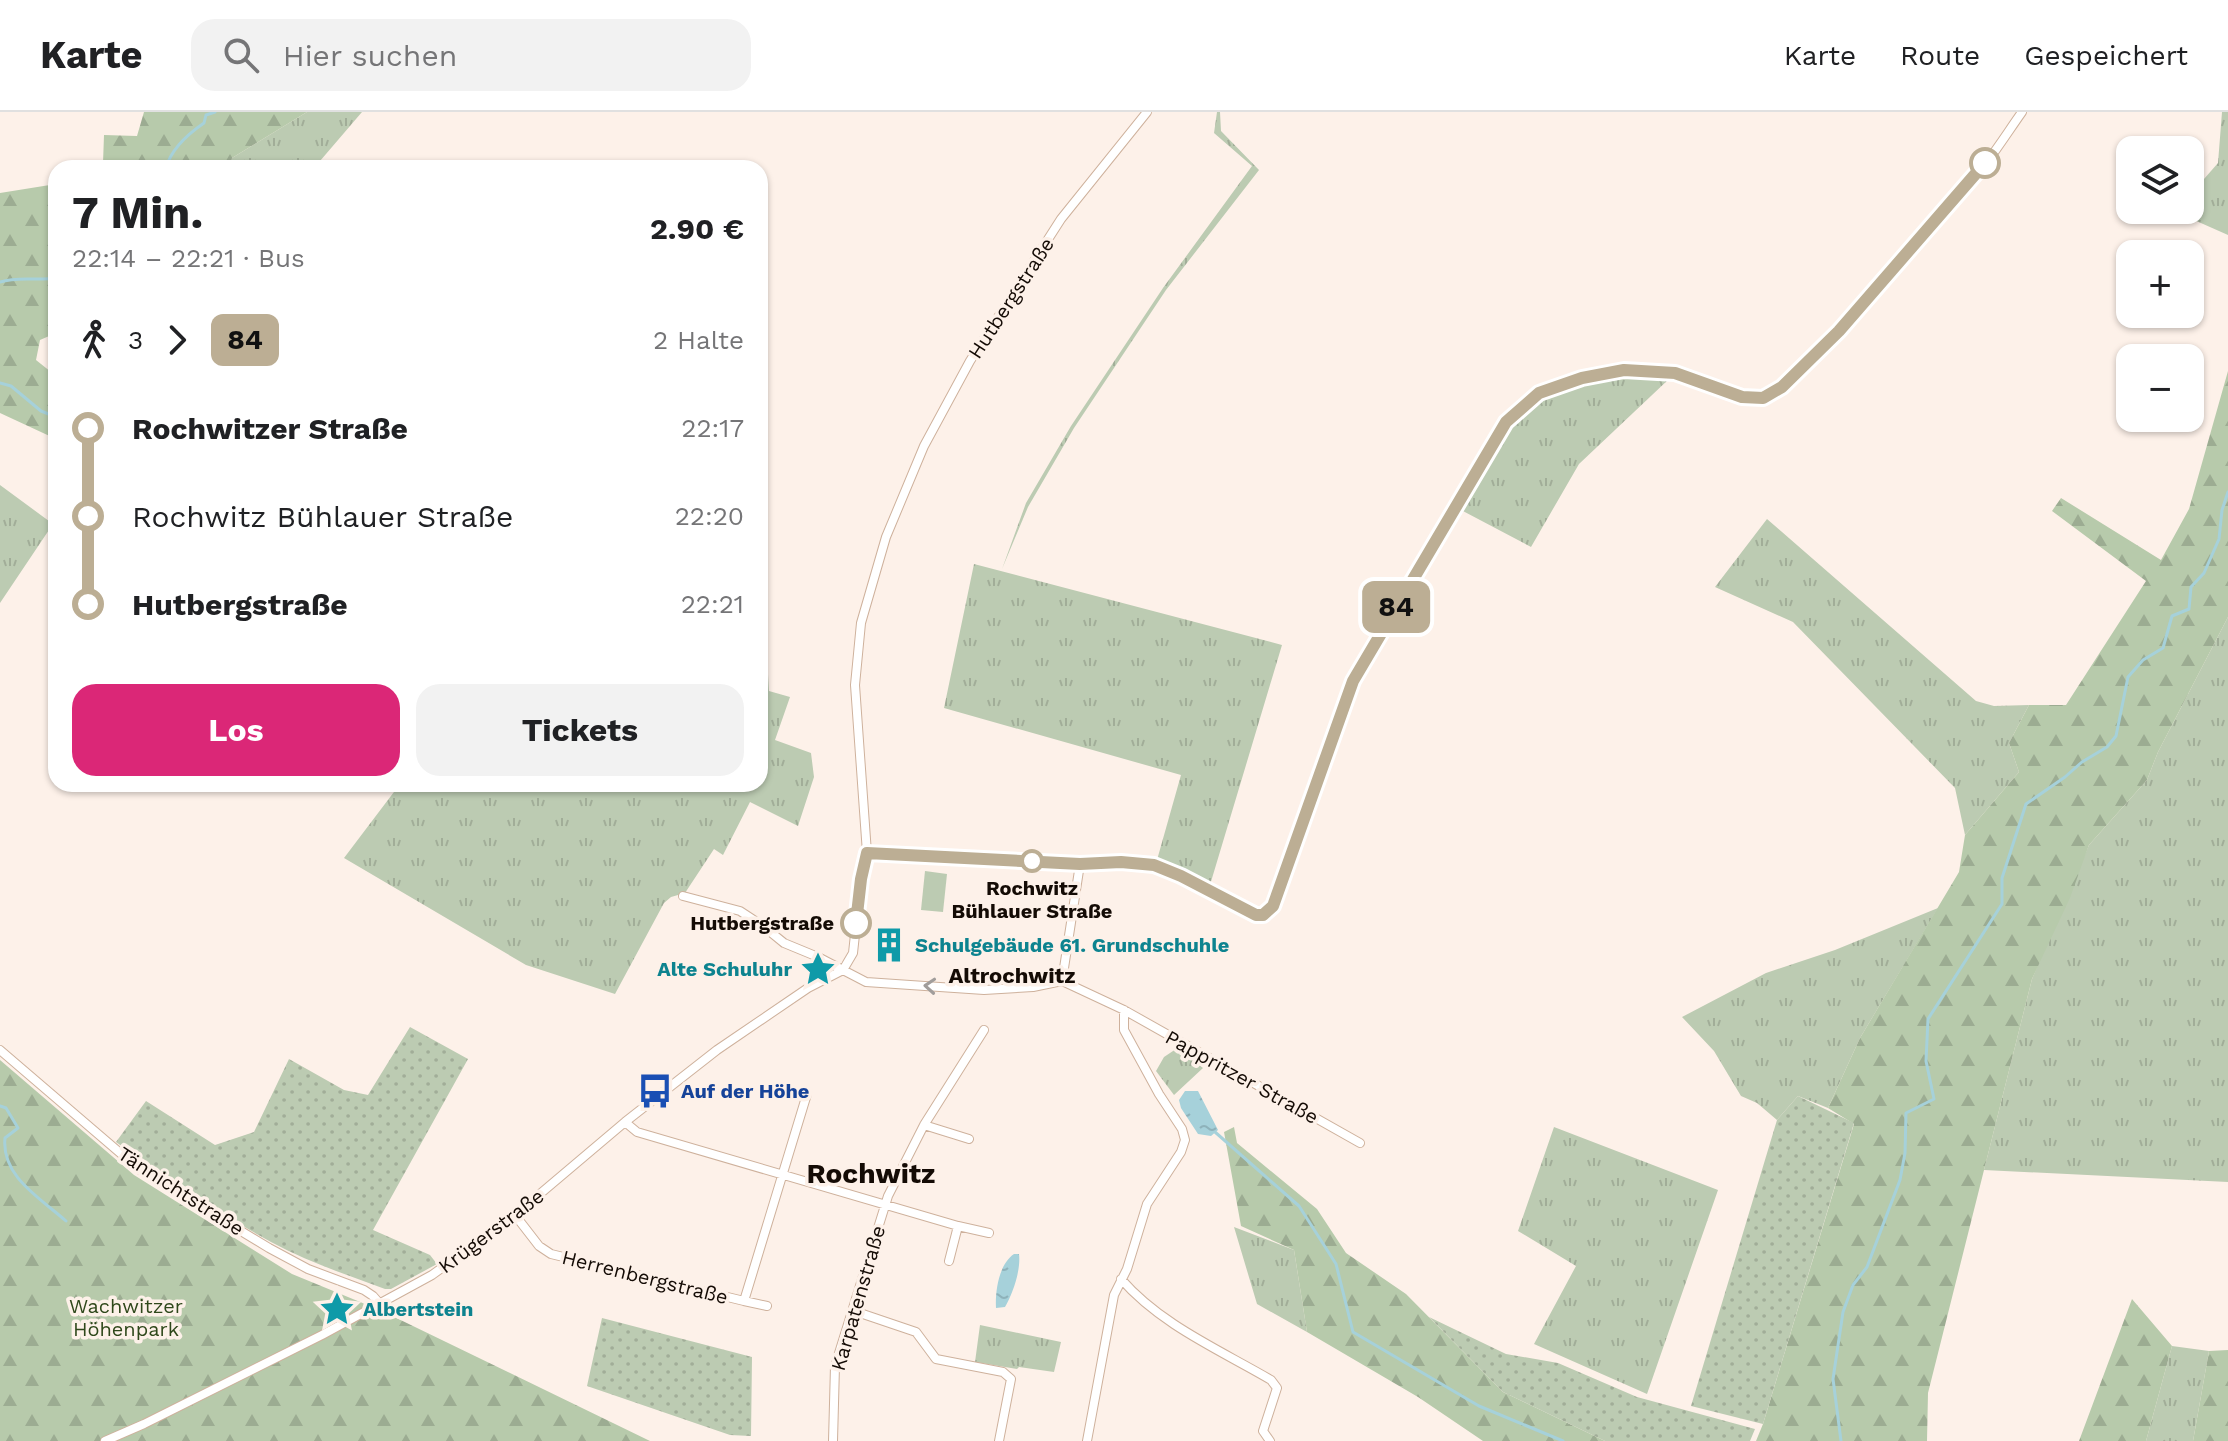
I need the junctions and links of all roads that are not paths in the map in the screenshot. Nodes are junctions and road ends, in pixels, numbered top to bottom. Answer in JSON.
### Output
{"nodes":[{"id":1,"x":1147,"y":112,"type":"edge"},
{"id":2,"x":2022,"y":112,"type":"edge"},
{"id":3,"x":867,"y":853,"type":"junction"},
{"id":4,"x":1080,"y":864,"type":"junction"},
{"id":5,"x":683,"y":896,"type":"dead end"},
{"id":6,"x":843,"y":970,"type":"junction"},
{"id":7,"x":1062,"y":981,"type":"junction"},
{"id":8,"x":1124,"y":1010,"type":"junction"},
{"id":9,"x":984,"y":1030,"type":"dead end"},
{"id":10,"x":0,"y":1050,"type":"edge"},
{"id":11,"x":807,"y":1094,"type":"dead end"},
{"id":12,"x":625,"y":1122,"type":"junction"},
{"id":13,"x":924,"y":1125,"type":"junction"},
{"id":14,"x":969,"y":1139,"type":"dead end"},
{"id":15,"x":1360,"y":1143,"type":"dead end"},
{"id":16,"x":782,"y":1173,"type":"junction"},
{"id":17,"x":886,"y":1204,"type":"junction"},
{"id":18,"x":515,"y":1215,"type":"junction"},
{"id":19,"x":958,"y":1226,"type":"junction"},
{"id":20,"x":989,"y":1233,"type":"dead end"},
{"id":21,"x":949,"y":1261,"type":"dead end"},
{"id":22,"x":1121,"y":1279,"type":"junction"},
{"id":23,"x":744,"y":1301,"type":"junction"},
{"id":24,"x":380,"y":1304,"type":"junction"},
{"id":25,"x":767,"y":1306,"type":"dead end"},
{"id":26,"x":854,"y":1311,"type":"junction"},
{"id":27,"x":105,"y":1441,"type":"edge"},
{"id":28,"x":833,"y":1441,"type":"edge"},
{"id":29,"x":999,"y":1441,"type":"edge"},
{"id":30,"x":1087,"y":1441,"type":"edge"},
{"id":31,"x":1270,"y":1441,"type":"edge"}],
"edges":[{"from":1,"to":3,"type":"street","name":"Hutbergstraße"},
{"from":2,"to":4,"type":"street"},
{"from":3,"to":4,"type":"street"},
{"from":3,"to":6,"type":"street","name":"Hutbergstraße"},
{"from":4,"to":7,"type":"street"},
{"from":5,"to":6,"type":"street"},
{"from":7,"to":6,"type":"street","one_way":true},
{"from":6,"to":12,"type":"street","name":"Krügerstraße"},
{"from":7,"to":8,"type":"street"},
{"from":8,"to":15,"type":"street","name":"Pappritzer Straße"},
{"from":8,"to":22,"type":"street"},
{"from":9,"to":13,"type":"street","name":"Karpatenstraße"},
{"from":10,"to":24,"type":"street","name":"Tännichtstraße"},
{"from":11,"to":16,"type":"street","name":"Herrenbergstraße"},
{"from":12,"to":16,"type":"street"},
{"from":12,"to":18,"type":"street","name":"Krügerstraße"},
{"from":13,"to":14,"type":"street"},
{"from":13,"to":17,"type":"street","name":"Karpatenstraße"},
{"from":16,"to":17,"type":"street"},
{"from":16,"to":23,"type":"street","name":"Herrenbergstraße"},
{"from":17,"to":19,"type":"street","name":"Karpatenstraße"},
{"from":17,"to":26,"type":"street","name":"Karpatenstraße"},
{"from":18,"to":23,"type":"street","name":"Herrenbergstraße"},
{"from":18,"to":24,"type":"street","name":"Krügerstraße"},
{"from":19,"to":20,"type":"street","name":"Karpatenstraße"},
{"from":19,"to":21,"type":"street"},
{"from":22,"to":30,"type":"street"},
{"from":22,"to":31,"type":"street"},
{"from":23,"to":25,"type":"street","name":"Herrenbergstraße"},
{"from":24,"to":27,"type":"street","name":"Krügerstraße"},
{"from":26,"to":28,"type":"street","name":"Karpatenstraße"},
{"from":26,"to":29,"type":"street"}]}
